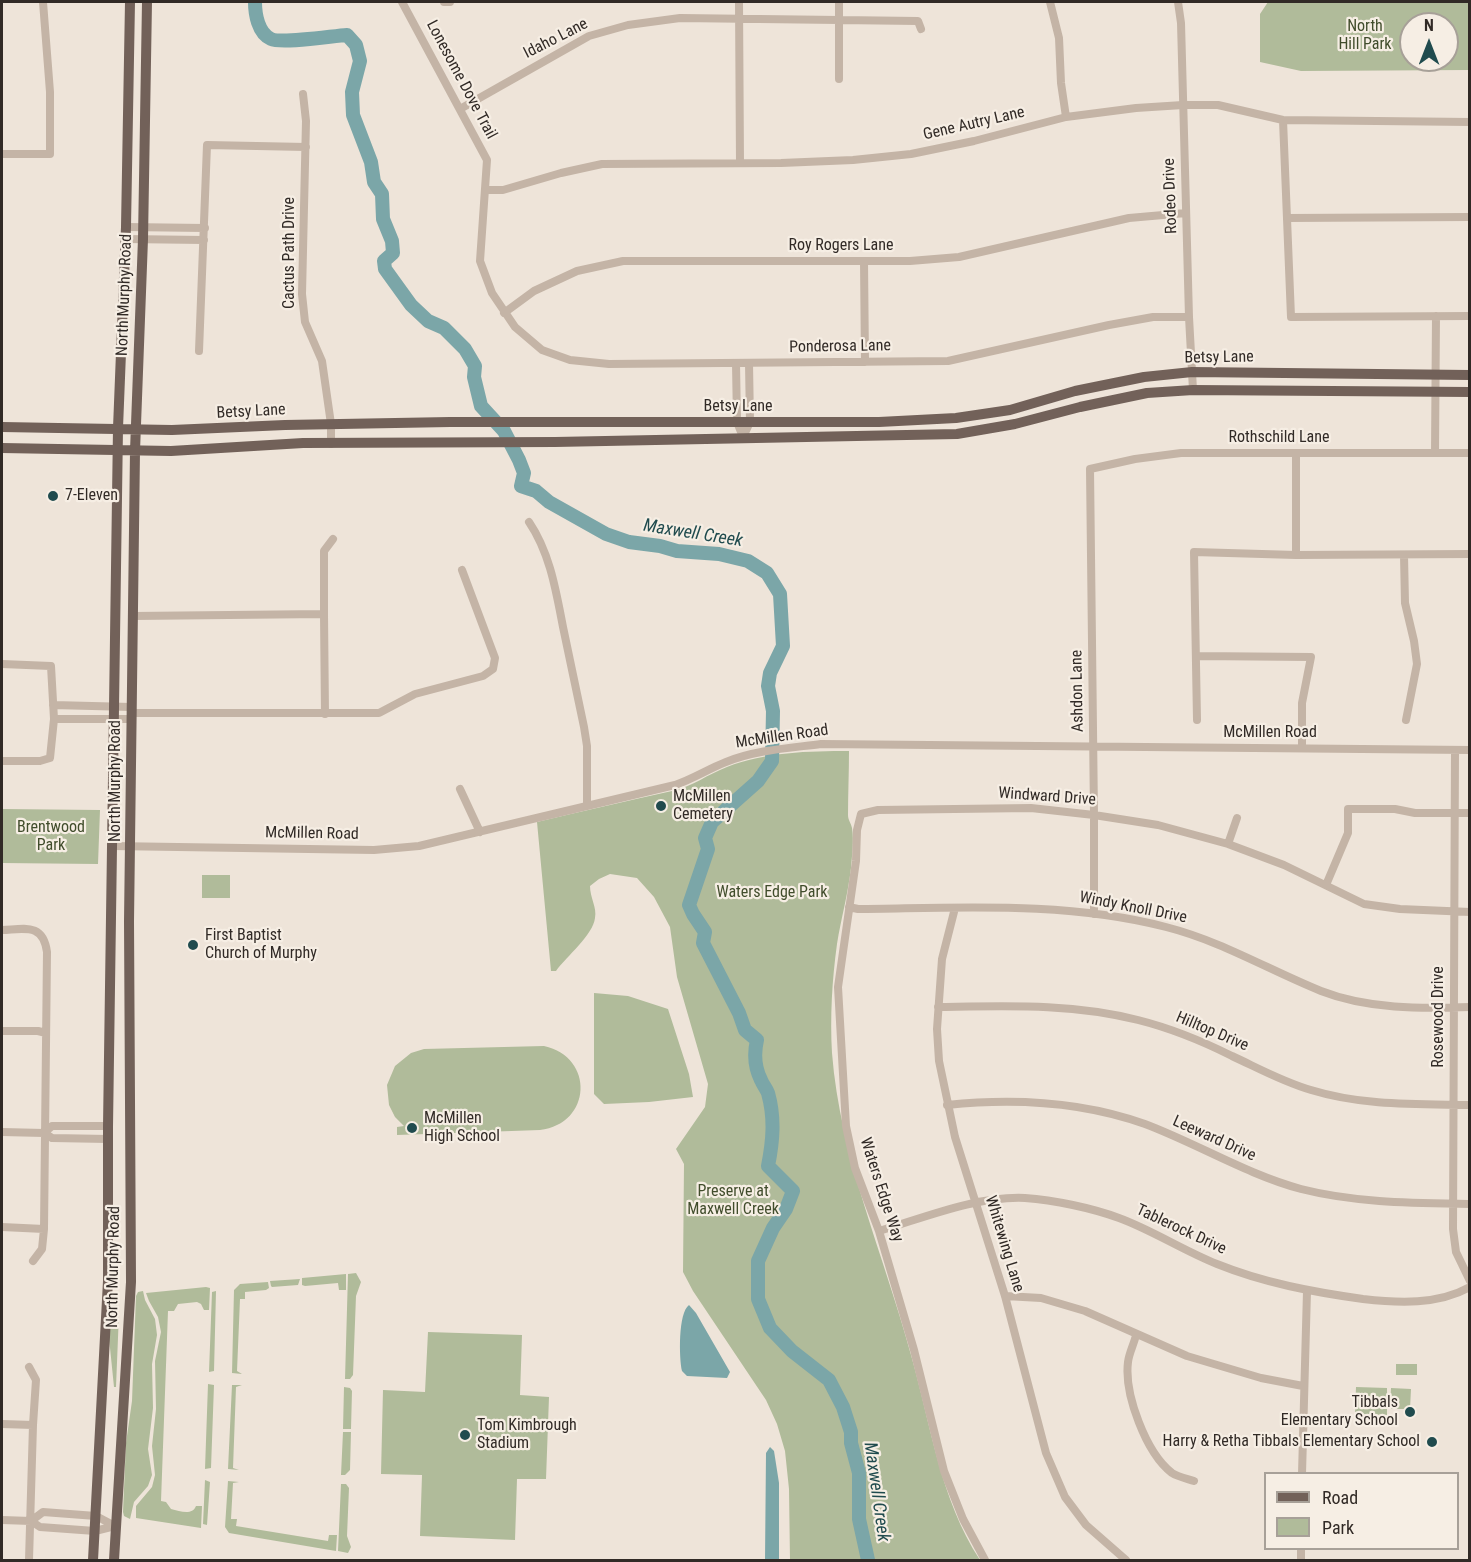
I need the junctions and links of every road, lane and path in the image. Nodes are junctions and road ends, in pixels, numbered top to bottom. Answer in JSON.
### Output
{"nodes":[{"id":1,"x":43,"y":2,"type":"edge"},
{"id":2,"x":130,"y":2,"type":"edge"},
{"id":3,"x":147,"y":2,"type":"edge"},
{"id":4,"x":402,"y":2,"type":"edge"},
{"id":5,"x":444,"y":2,"type":"edge"},
{"id":6,"x":450,"y":2,"type":"edge"},
{"id":7,"x":740,"y":2,"type":"edge"},
{"id":8,"x":839,"y":2,"type":"edge"},
{"id":9,"x":1050,"y":2,"type":"edge"},
{"id":10,"x":1178,"y":2,"type":"edge"},
{"id":11,"x":740,"y":18,"type":"junction"},
{"id":12,"x":839,"y":20,"type":"junction"},
{"id":13,"x":921,"y":29,"type":"dead end"},
{"id":14,"x":839,"y":79,"type":"dead end"},
{"id":15,"x":303,"y":94,"type":"dead end"},
{"id":16,"x":1183,"y":105,"type":"junction"},
{"id":17,"x":460,"y":109,"type":"junction"},
{"id":18,"x":1066,"y":117,"type":"junction"},
{"id":19,"x":1283,"y":120,"type":"junction"},
{"id":20,"x":1470,"y":122,"type":"edge"},
{"id":21,"x":306,"y":147,"type":"junction"},
{"id":22,"x":2,"y":153,"type":"edge"},
{"id":23,"x":740,"y":163,"type":"junction"},
{"id":24,"x":485,"y":190,"type":"junction"},
{"id":25,"x":1186,"y":213,"type":"junction"},
{"id":26,"x":1470,"y":217,"type":"edge"},
{"id":27,"x":1287,"y":218,"type":"junction"},
{"id":28,"x":126,"y":227,"type":"junction"},
{"id":29,"x":143,"y":227,"type":"junction"},
{"id":30,"x":205,"y":228,"type":"junction"},
{"id":31,"x":125,"y":239,"type":"junction"},
{"id":32,"x":143,"y":239,"type":"junction"},
{"id":33,"x":204,"y":240,"type":"junction"},
{"id":34,"x":864,"y":261,"type":"junction"},
{"id":35,"x":504,"y":313,"type":"junction"},
{"id":36,"x":1436,"y":316,"type":"junction"},
{"id":37,"x":1470,"y":316,"type":"edge"},
{"id":38,"x":1189,"y":317,"type":"junction"},
{"id":39,"x":199,"y":351,"type":"dead end"},
{"id":40,"x":865,"y":362,"type":"junction"},
{"id":41,"x":736,"y":363,"type":"junction"},
{"id":42,"x":749,"y":363,"type":"junction"},
{"id":43,"x":1192,"y":372,"type":"junction"},
{"id":44,"x":1436,"y":374,"type":"junction"},
{"id":45,"x":1470,"y":375,"type":"edge"},
{"id":46,"x":1193,"y":390,"type":"junction"},
{"id":47,"x":1435,"y":391,"type":"junction"},
{"id":48,"x":1470,"y":392,"type":"edge"},
{"id":49,"x":737,"y":422,"type":"junction"},
{"id":50,"x":750,"y":422,"type":"junction"},
{"id":51,"x":331,"y":424,"type":"junction"},
{"id":52,"x":2,"y":427,"type":"edge"},
{"id":53,"x":118,"y":428,"type":"junction"},
{"id":54,"x":135,"y":429,"type":"junction"},
{"id":55,"x":743,"y":437,"type":"junction"},
{"id":56,"x":331,"y":444,"type":"junction"},
{"id":57,"x":2,"y":448,"type":"edge"},
{"id":58,"x":118,"y":450,"type":"junction"},
{"id":59,"x":135,"y":451,"type":"junction"},
{"id":60,"x":1296,"y":453,"type":"junction"},
{"id":61,"x":1435,"y":453,"type":"junction"},
{"id":62,"x":1470,"y":453,"type":"edge"},
{"id":63,"x":1090,"y":468,"type":"joint"},
{"id":64,"x":529,"y":522,"type":"dead end"},
{"id":65,"x":333,"y":539,"type":"dead end"},
{"id":66,"x":1470,"y":554,"type":"edge"},
{"id":67,"x":1296,"y":555,"type":"junction"},
{"id":68,"x":1404,"y":555,"type":"junction"},
{"id":69,"x":462,"y":570,"type":"dead end"},
{"id":70,"x":324,"y":614,"type":"junction"},
{"id":71,"x":133,"y":616,"type":"junction"},
{"id":72,"x":1196,"y":656,"type":"junction"},
{"id":73,"x":2,"y":664,"type":"edge"},
{"id":74,"x":53,"y":705,"type":"junction"},
{"id":75,"x":115,"y":707,"type":"junction"},
{"id":76,"x":131,"y":713,"type":"junction"},
{"id":77,"x":325,"y":714,"type":"junction"},
{"id":78,"x":54,"y":719,"type":"junction"},
{"id":79,"x":115,"y":719,"type":"junction"},
{"id":80,"x":1197,"y":720,"type":"dead end"},
{"id":81,"x":1406,"y":720,"type":"dead end"},
{"id":82,"x":1094,"y":747,"type":"junction"},
{"id":83,"x":1302,"y":748,"type":"junction"},
{"id":84,"x":1455,"y":750,"type":"junction"},
{"id":85,"x":1470,"y":750,"type":"edge"},
{"id":86,"x":2,"y":760,"type":"edge"},
{"id":87,"x":460,"y":789,"type":"dead end"},
{"id":88,"x":587,"y":805,"type":"junction"},
{"id":89,"x":1470,"y":813,"type":"edge"},
{"id":90,"x":861,"y":814,"type":"joint"},
{"id":91,"x":1094,"y":814,"type":"junction"},
{"id":92,"x":1455,"y":814,"type":"junction"},
{"id":93,"x":1237,"y":818,"type":"dead end"},
{"id":94,"x":480,"y":832,"type":"junction"},
{"id":95,"x":1228,"y":844,"type":"junction"},
{"id":96,"x":112,"y":846,"type":"junction"},
{"id":97,"x":130,"y":847,"type":"junction"},
{"id":98,"x":1326,"y":885,"type":"junction"},
{"id":99,"x":849,"y":907,"type":"junction"},
{"id":100,"x":954,"y":909,"type":"junction"},
{"id":101,"x":1454,"y":912,"type":"junction"},
{"id":102,"x":1470,"y":912,"type":"edge"},
{"id":103,"x":1094,"y":914,"type":"junction"},
{"id":104,"x":2,"y":930,"type":"edge"},
{"id":105,"x":1470,"y":1007,"type":"edge"},
{"id":106,"x":938,"y":1008,"type":"junction"},
{"id":107,"x":1454,"y":1008,"type":"junction"},
{"id":108,"x":2,"y":1031,"type":"edge"},
{"id":109,"x":46,"y":1033,"type":"junction"},
{"id":110,"x":947,"y":1105,"type":"junction"},
{"id":111,"x":1453,"y":1105,"type":"junction"},
{"id":112,"x":1470,"y":1105,"type":"edge"},
{"id":113,"x":108,"y":1126,"type":"junction"},
{"id":114,"x":2,"y":1132,"type":"edge"},
{"id":115,"x":44,"y":1133,"type":"junction"},
{"id":116,"x":108,"y":1139,"type":"junction"},
{"id":117,"x":975,"y":1203,"type":"junction"},
{"id":118,"x":1453,"y":1204,"type":"junction"},
{"id":119,"x":1470,"y":1204,"type":"edge"},
{"id":120,"x":2,"y":1227,"type":"edge"},
{"id":121,"x":44,"y":1229,"type":"junction"},
{"id":122,"x":879,"y":1231,"type":"junction"},
{"id":123,"x":33,"y":1261,"type":"dead end"},
{"id":124,"x":1470,"y":1281,"type":"edge"},
{"id":125,"x":1470,"y":1287,"type":"edge"},
{"id":126,"x":1307,"y":1291,"type":"junction"},
{"id":127,"x":1005,"y":1296,"type":"junction"},
{"id":128,"x":1136,"y":1335,"type":"junction"},
{"id":129,"x":29,"y":1367,"type":"dead end"},
{"id":130,"x":1303,"y":1386,"type":"junction"},
{"id":131,"x":2,"y":1424,"type":"edge"},
{"id":132,"x":33,"y":1425,"type":"junction"},
{"id":133,"x":1302,"y":1472,"type":"edge"},
{"id":134,"x":1194,"y":1481,"type":"dead end"},
{"id":135,"x":96,"y":1516,"type":"junction"},
{"id":136,"x":2,"y":1520,"type":"edge"},
{"id":137,"x":31,"y":1521,"type":"junction"},
{"id":138,"x":115,"y":1526,"type":"junction"},
{"id":139,"x":95,"y":1531,"type":"junction"},
{"id":140,"x":29,"y":1560,"type":"edge"},
{"id":141,"x":93,"y":1560,"type":"edge"},
{"id":142,"x":114,"y":1560,"type":"edge"},
{"id":143,"x":985,"y":1560,"type":"edge"},
{"id":144,"x":1126,"y":1560,"type":"edge"}],
"edges":[{"from":1,"to":22,"type":"street"},
{"from":2,"to":28,"type":"main road","name":"North Murphy Road"},
{"from":3,"to":29,"type":"main road","name":"North Murphy Road"},
{"from":4,"to":17,"type":"street","name":"Lonesome Dove Trail"},
{"from":5,"to":6,"type":"street"},
{"from":7,"to":11,"type":"street"},
{"from":8,"to":12,"type":"street"},
{"from":9,"to":18,"type":"street"},
{"from":10,"to":16,"type":"street","name":"Rodeo Drive"},
{"from":11,"to":12,"type":"street","name":"Idaho Lane"},
{"from":11,"to":17,"type":"street","name":"Idaho Lane"},
{"from":11,"to":23,"type":"street"},
{"from":12,"to":13,"type":"street","name":"Idaho Lane"},
{"from":12,"to":14,"type":"street"},
{"from":15,"to":21,"type":"street","name":"Cactus Path Drive"},
{"from":16,"to":18,"type":"street","name":"Gene Autry Lane"},
{"from":16,"to":19,"type":"street","name":"Gene Autry Lane"},
{"from":16,"to":25,"type":"street","name":"Rodeo Drive"},
{"from":17,"to":24,"type":"street","name":"Lonesome Dove Trail"},
{"from":18,"to":23,"type":"street","name":"Gene Autry Lane"},
{"from":19,"to":20,"type":"street","name":"Gene Autry Lane"},
{"from":19,"to":27,"type":"street"},
{"from":21,"to":30,"type":"street"},
{"from":21,"to":51,"type":"street","name":"Cactus Path Drive"},
{"from":23,"to":24,"type":"street","name":"Gene Autry Lane"},
{"from":24,"to":35,"type":"street","name":"Lonesome Dove Trail"},
{"from":25,"to":34,"type":"street","name":"Roy Rogers Lane"},
{"from":25,"to":38,"type":"street","name":"Rodeo Drive"},
{"from":26,"to":27,"type":"street"},
{"from":27,"to":36,"type":"street"},
{"from":28,"to":29,"type":"street"},
{"from":28,"to":31,"type":"main road","name":"North Murphy Road"},
{"from":29,"to":30,"type":"street"},
{"from":29,"to":32,"type":"main road","name":"North Murphy Road"},
{"from":30,"to":33,"type":"street"},
{"from":31,"to":32,"type":"street"},
{"from":31,"to":53,"type":"main road","name":"North Murphy Road"},
{"from":32,"to":33,"type":"street"},
{"from":32,"to":54,"type":"main road","name":"North Murphy Road"},
{"from":33,"to":39,"type":"street"},
{"from":34,"to":35,"type":"street","name":"Roy Rogers Lane"},
{"from":34,"to":40,"type":"street"},
{"from":35,"to":41,"type":"street","name":"Ponderosa Lane"},
{"from":36,"to":37,"type":"street"},
{"from":36,"to":44,"type":"street"},
{"from":38,"to":40,"type":"street","name":"Ponderosa Lane"},
{"from":38,"to":43,"type":"street","name":"Rodeo Drive"},
{"from":40,"to":42,"type":"street","name":"Ponderosa Lane"},
{"from":41,"to":42,"type":"street","name":"Ponderosa Lane"},
{"from":41,"to":49,"type":"street"},
{"from":42,"to":50,"type":"street"},
{"from":43,"to":44,"type":"main road","name":"Betsy Lane"},
{"from":43,"to":46,"type":"street","name":"Rodeo Drive"},
{"from":43,"to":50,"type":"main road","name":"Betsy Lane"},
{"from":44,"to":45,"type":"main road","name":"Betsy Lane"},
{"from":44,"to":47,"type":"street"},
{"from":46,"to":47,"type":"main road","name":"Betsy Lane"},
{"from":46,"to":55,"type":"main road","name":"Betsy Lane"},
{"from":47,"to":48,"type":"main road","name":"Betsy Lane"},
{"from":47,"to":61,"type":"street"},
{"from":49,"to":50,"type":"main road","name":"Betsy Lane"},
{"from":49,"to":51,"type":"main road","name":"Betsy Lane"},
{"from":49,"to":55,"type":"street"},
{"from":50,"to":55,"type":"street"},
{"from":51,"to":54,"type":"main road","name":"Betsy Lane"},
{"from":51,"to":56,"type":"street","name":"Cactus Path Drive"},
{"from":52,"to":53,"type":"main road","name":"Betsy Lane"},
{"from":53,"to":54,"type":"main road","name":"Betsy Lane"},
{"from":53,"to":58,"type":"main road","name":"North Murphy Road"},
{"from":54,"to":59,"type":"main road","name":"North Murphy Road"},
{"from":55,"to":56,"type":"main road","name":"Betsy Lane"},
{"from":56,"to":59,"type":"main road","name":"Betsy Lane"},
{"from":57,"to":58,"type":"main road","name":"Betsy Lane"},
{"from":58,"to":59,"type":"main road","name":"Betsy Lane"},
{"from":58,"to":75,"type":"main road","name":"North Murphy Road"},
{"from":59,"to":71,"type":"main road","name":"North Murphy Road"},
{"from":60,"to":61,"type":"street","name":"Rothschild Lane"},
{"from":60,"to":63,"type":"street","name":"Rothschild Lane"},
{"from":60,"to":67,"type":"street"},
{"from":61,"to":62,"type":"street","name":"Rothschild Lane"},
{"from":63,"to":82,"type":"street","name":"Ashdon Lane"},
{"from":64,"to":88,"type":"street"},
{"from":65,"to":70,"type":"street"},
{"from":66,"to":68,"type":"street"},
{"from":67,"to":68,"type":"street"},
{"from":67,"to":72,"type":"street"},
{"from":68,"to":81,"type":"street"},
{"from":69,"to":77,"type":"street"},
{"from":70,"to":71,"type":"street"},
{"from":70,"to":77,"type":"street"},
{"from":71,"to":76,"type":"main road","name":"North Murphy Road"},
{"from":72,"to":80,"type":"street"},
{"from":72,"to":83,"type":"street"},
{"from":73,"to":74,"type":"street"},
{"from":74,"to":75,"type":"street"},
{"from":74,"to":78,"type":"street"},
{"from":75,"to":76,"type":"street"},
{"from":75,"to":79,"type":"main road","name":"North Murphy Road"},
{"from":76,"to":77,"type":"street"},
{"from":76,"to":79,"type":"street"},
{"from":76,"to":97,"type":"main road","name":"North Murphy Road"},
{"from":78,"to":79,"type":"street"},
{"from":78,"to":86,"type":"street"},
{"from":79,"to":96,"type":"main road","name":"North Murphy Road"},
{"from":82,"to":83,"type":"street","name":"McMillen Road"},
{"from":82,"to":88,"type":"street","name":"McMillen Road"},
{"from":82,"to":91,"type":"street","name":"Ashdon Lane"},
{"from":83,"to":84,"type":"street","name":"McMillen Road"},
{"from":84,"to":85,"type":"street","name":"McMillen Road"},
{"from":84,"to":92,"type":"street","name":"Rosewood Drive"},
{"from":87,"to":94,"type":"street"},
{"from":88,"to":94,"type":"street","name":"McMillen Road"},
{"from":89,"to":92,"type":"street"},
{"from":90,"to":91,"type":"street","name":"Windward Drive"},
{"from":90,"to":99,"type":"street","name":"Waters Edge Way"},
{"from":91,"to":95,"type":"street","name":"Windward Drive"},
{"from":91,"to":103,"type":"street","name":"Ashdon Lane"},
{"from":92,"to":98,"type":"street"},
{"from":92,"to":101,"type":"street","name":"Rosewood Drive"},
{"from":93,"to":95,"type":"street"},
{"from":94,"to":97,"type":"street","name":"McMillen Road"},
{"from":95,"to":98,"type":"street","name":"Windward Drive"},
{"from":96,"to":97,"type":"street","name":"McMillen Road"},
{"from":96,"to":113,"type":"main road","name":"North Murphy Road"},
{"from":97,"to":138,"type":"main road","name":"North Murphy Road"},
{"from":98,"to":101,"type":"street","name":"Windward Drive"},
{"from":99,"to":100,"type":"street","name":"Windy Knoll Drive"},
{"from":99,"to":122,"type":"street","name":"Waters Edge Way"},
{"from":100,"to":103,"type":"street","name":"Windy Knoll Drive"},
{"from":100,"to":106,"type":"street","name":"Whitewing Lane"},
{"from":101,"to":102,"type":"street","name":"Windward Drive"},
{"from":101,"to":107,"type":"street","name":"Rosewood Drive"},
{"from":103,"to":107,"type":"street","name":"Windy Knoll Drive"},
{"from":104,"to":109,"type":"street"},
{"from":105,"to":107,"type":"street","name":"Windy Knoll Drive"},
{"from":106,"to":110,"type":"street","name":"Whitewing Lane"},
{"from":106,"to":111,"type":"street","name":"Hilltop Drive"},
{"from":107,"to":111,"type":"street","name":"Rosewood Drive"},
{"from":108,"to":109,"type":"street"},
{"from":109,"to":115,"type":"street"},
{"from":110,"to":117,"type":"street","name":"Whitewing Lane"},
{"from":110,"to":118,"type":"street","name":"Leeward Drive"},
{"from":111,"to":112,"type":"street","name":"Hilltop Drive"},
{"from":111,"to":118,"type":"street","name":"Rosewood Drive"},
{"from":113,"to":115,"type":"street"},
{"from":113,"to":116,"type":"main road","name":"North Murphy Road"},
{"from":114,"to":115,"type":"street"},
{"from":115,"to":116,"type":"street"},
{"from":115,"to":121,"type":"street"},
{"from":116,"to":135,"type":"main road","name":"North Murphy Road"},
{"from":117,"to":122,"type":"street","name":"Tablerock Drive"},
{"from":117,"to":126,"type":"street","name":"Tablerock Drive"},
{"from":117,"to":127,"type":"street","name":"Whitewing Lane"},
{"from":118,"to":119,"type":"street","name":"Leeward Drive"},
{"from":118,"to":124,"type":"street","name":"Rosewood Drive"},
{"from":120,"to":121,"type":"street"},
{"from":121,"to":123,"type":"street"},
{"from":122,"to":143,"type":"street","name":"Waters Edge Way"},
{"from":125,"to":126,"type":"street","name":"Tablerock Drive"},
{"from":126,"to":130,"type":"street"},
{"from":127,"to":128,"type":"street"},
{"from":127,"to":144,"type":"street","name":"Whitewing Lane"},
{"from":128,"to":130,"type":"street"},
{"from":128,"to":134,"type":"street"},
{"from":129,"to":132,"type":"street"},
{"from":130,"to":133,"type":"street"},
{"from":131,"to":132,"type":"street"},
{"from":132,"to":137,"type":"street"},
{"from":135,"to":137,"type":"street"},
{"from":135,"to":138,"type":"street"},
{"from":135,"to":139,"type":"main road","name":"North Murphy Road"},
{"from":136,"to":137,"type":"street"},
{"from":137,"to":139,"type":"street"},
{"from":137,"to":140,"type":"street"},
{"from":138,"to":139,"type":"street"},
{"from":138,"to":142,"type":"main road","name":"North Murphy Road"},
{"from":139,"to":141,"type":"main road","name":"North Murphy Road"}]}
